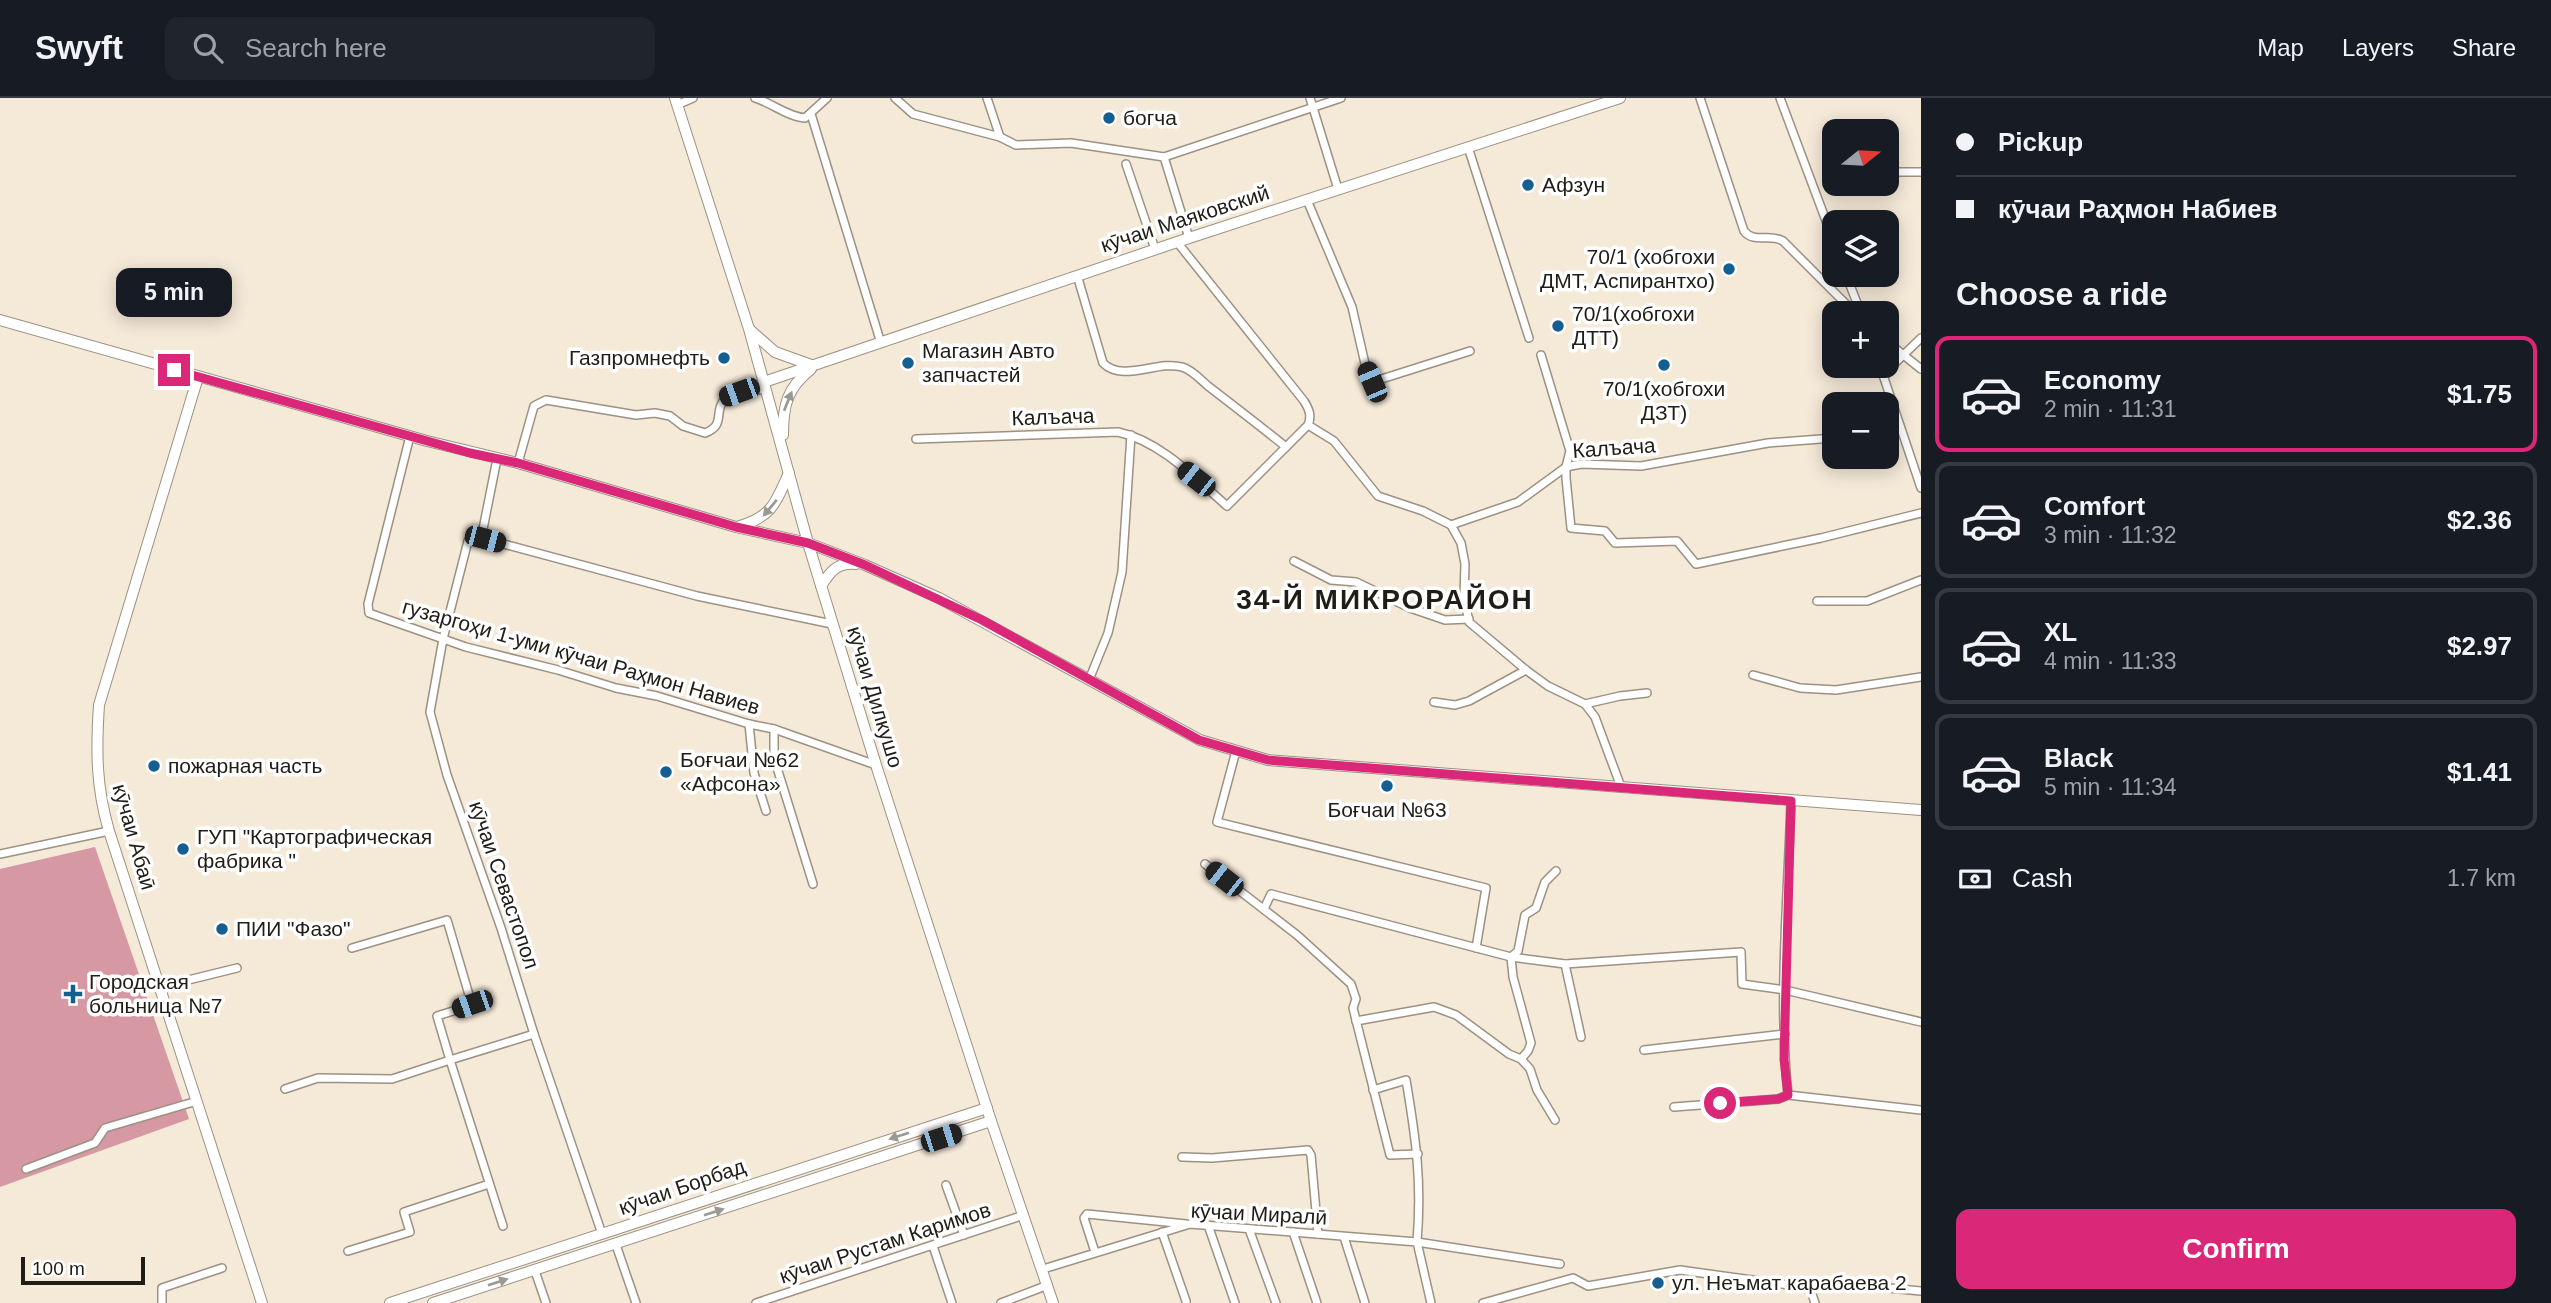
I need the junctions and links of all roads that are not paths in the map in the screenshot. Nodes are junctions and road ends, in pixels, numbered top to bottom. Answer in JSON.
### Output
{"nodes":[{"id":1,"x":693,"y":98,"type":"edge"},
{"id":2,"x":755,"y":98,"type":"edge"},
{"id":3,"x":827,"y":98,"type":"edge"},
{"id":4,"x":895,"y":98,"type":"edge"},
{"id":5,"x":987,"y":98,"type":"edge"},
{"id":6,"x":1310,"y":98,"type":"edge"},
{"id":7,"x":1341,"y":98,"type":"edge"},
{"id":8,"x":1700,"y":98,"type":"edge"},
{"id":9,"x":1780,"y":98,"type":"edge"},
{"id":10,"x":1616,"y":99,"type":"edge"},
{"id":11,"x":676,"y":102,"type":"edge"},
{"id":12,"x":1313,"y":107,"type":"junction"},
{"id":13,"x":811,"y":114,"type":"junction"},
{"id":14,"x":1000,"y":137,"type":"junction"},
{"id":15,"x":1468,"y":147,"type":"junction"},
{"id":16,"x":1164,"y":157,"type":"junction"},
{"id":17,"x":1126,"y":164,"type":"dead end"},
{"id":18,"x":1899,"y":172,"type":"edge"},
{"id":19,"x":1921,"y":172,"type":"edge"},
{"id":20,"x":1338,"y":189,"type":"junction"},
{"id":21,"x":1307,"y":200,"type":"junction"},
{"id":22,"x":1822,"y":210,"type":"edge"},
{"id":23,"x":1189,"y":238,"type":"junction"},
{"id":24,"x":1177,"y":242,"type":"junction"},
{"id":25,"x":1155,"y":249,"type":"junction"},
{"id":26,"x":1077,"y":275,"type":"junction"},
{"id":27,"x":1843,"y":301,"type":"edge"},
{"id":28,"x":0,"y":320,"type":"edge"},
{"id":29,"x":749,"y":329,"type":"junction"},
{"id":30,"x":1529,"y":338,"type":"dead end"},
{"id":31,"x":1921,"y":338,"type":"edge"},
{"id":32,"x":880,"y":341,"type":"junction"},
{"id":33,"x":1470,"y":351,"type":"dead end"},
{"id":34,"x":1899,"y":351,"type":"edge"},
{"id":35,"x":1541,"y":355,"type":"dead end"},
{"id":36,"x":1905,"y":356,"type":"junction"},
{"id":37,"x":1899,"y":361,"type":"edge"},
{"id":38,"x":815,"y":364,"type":"junction"},
{"id":39,"x":1921,"y":369,"type":"edge"},
{"id":40,"x":198,"y":377,"type":"junction"},
{"id":41,"x":1884,"y":378,"type":"edge"},
{"id":42,"x":765,"y":385,"type":"junction"},
{"id":43,"x":1308,"y":425,"type":"junction"},
{"id":44,"x":1900,"y":426,"type":"joint"},
{"id":45,"x":1130,"y":435,"type":"junction"},
{"id":46,"x":410,"y":436,"type":"junction"},
{"id":47,"x":916,"y":439,"type":"dead end"},
{"id":48,"x":1822,"y":439,"type":"edge"},
{"id":49,"x":1286,"y":447,"type":"junction"},
{"id":50,"x":783,"y":450,"type":"junction"},
{"id":51,"x":497,"y":459,"type":"junction"},
{"id":52,"x":518,"y":463,"type":"junction"},
{"id":53,"x":1566,"y":467,"type":"junction"},
{"id":54,"x":789,"y":473,"type":"junction"},
{"id":55,"x":1921,"y":488,"type":"edge"},
{"id":56,"x":1921,"y":513,"type":"edge"},
{"id":57,"x":1451,"y":525,"type":"junction"},
{"id":58,"x":736,"y":527,"type":"junction"},
{"id":59,"x":468,"y":541,"type":"dead end"},
{"id":60,"x":808,"y":543,"type":"junction"},
{"id":61,"x":1294,"y":561,"type":"dead end"},
{"id":62,"x":865,"y":565,"type":"junction"},
{"id":63,"x":1921,"y":580,"type":"edge"},
{"id":64,"x":821,"y":586,"type":"junction"},
{"id":65,"x":1817,"y":601,"type":"dead end"},
{"id":66,"x":1469,"y":619,"type":"junction"},
{"id":67,"x":832,"y":624,"type":"junction"},
{"id":68,"x":443,"y":639,"type":"junction"},
{"id":69,"x":1526,"y":670,"type":"junction"},
{"id":70,"x":1753,"y":676,"type":"dead end"},
{"id":71,"x":1921,"y":677,"type":"edge"},
{"id":72,"x":1089,"y":680,"type":"junction"},
{"id":73,"x":1647,"y":693,"type":"dead end"},
{"id":74,"x":1434,"y":702,"type":"dead end"},
{"id":75,"x":1586,"y":704,"type":"junction"},
{"id":76,"x":749,"y":724,"type":"junction"},
{"id":77,"x":774,"y":729,"type":"junction"},
{"id":78,"x":1236,"y":751,"type":"junction"},
{"id":79,"x":876,"y":765,"type":"junction"},
{"id":80,"x":1621,"y":787,"type":"junction"},
{"id":81,"x":1791,"y":801,"type":"junction"},
{"id":82,"x":1921,"y":810,"type":"edge"},
{"id":83,"x":766,"y":811,"type":"dead end"},
{"id":84,"x":109,"y":831,"type":"junction"},
{"id":85,"x":0,"y":854,"type":"edge"},
{"id":86,"x":1205,"y":864,"type":"dead end"},
{"id":87,"x":1556,"y":871,"type":"dead end"},
{"id":88,"x":813,"y":884,"type":"dead end"},
{"id":89,"x":1264,"y":909,"type":"junction"},
{"id":90,"x":352,"y":948,"type":"dead end"},
{"id":91,"x":1476,"y":948,"type":"junction"},
{"id":92,"x":1511,"y":957,"type":"junction"},
{"id":93,"x":1565,"y":964,"type":"junction"},
{"id":94,"x":237,"y":968,"type":"dead end"},
{"id":95,"x":160,"y":987,"type":"junction"},
{"id":96,"x":1785,"y":990,"type":"junction"},
{"id":97,"x":1356,"y":1021,"type":"junction"},
{"id":98,"x":1921,"y":1022,"type":"edge"},
{"id":99,"x":534,"y":1034,"type":"junction"},
{"id":100,"x":1785,"y":1034,"type":"junction"},
{"id":101,"x":1581,"y":1037,"type":"dead end"},
{"id":102,"x":1644,"y":1050,"type":"dead end"},
{"id":103,"x":1521,"y":1059,"type":"junction"},
{"id":104,"x":450,"y":1060,"type":"junction"},
{"id":105,"x":285,"y":1089,"type":"dead end"},
{"id":106,"x":1373,"y":1090,"type":"junction"},
{"id":107,"x":1788,"y":1095,"type":"junction"},
{"id":108,"x":197,"y":1101,"type":"junction"},
{"id":109,"x":1674,"y":1107,"type":"dead end"},
{"id":110,"x":987,"y":1108,"type":"junction"},
{"id":111,"x":1921,"y":1110,"type":"edge"},
{"id":112,"x":1555,"y":1120,"type":"dead end"},
{"id":113,"x":991,"y":1121,"type":"junction"},
{"id":114,"x":1418,"y":1154,"type":"junction"},
{"id":115,"x":1182,"y":1157,"type":"dead end"},
{"id":116,"x":26,"y":1169,"type":"dead end"},
{"id":117,"x":489,"y":1184,"type":"junction"},
{"id":118,"x":946,"y":1185,"type":"dead end"},
{"id":119,"x":1024,"y":1215,"type":"junction"},
{"id":120,"x":1190,"y":1224,"type":"junction"},
{"id":121,"x":1208,"y":1225,"type":"junction"},
{"id":122,"x":503,"y":1226,"type":"dead end"},
{"id":123,"x":1249,"y":1229,"type":"junction"},
{"id":124,"x":1162,"y":1232,"type":"junction"},
{"id":125,"x":1293,"y":1232,"type":"junction"},
{"id":126,"x":602,"y":1234,"type":"junction"},
{"id":127,"x":1318,"y":1234,"type":"junction"},
{"id":128,"x":964,"y":1236,"type":"junction"},
{"id":129,"x":1343,"y":1237,"type":"junction"},
{"id":130,"x":1417,"y":1242,"type":"junction"},
{"id":131,"x":616,"y":1245,"type":"junction"},
{"id":132,"x":933,"y":1246,"type":"junction"},
{"id":133,"x":348,"y":1251,"type":"dead end"},
{"id":134,"x":1095,"y":1252,"type":"junction"},
{"id":135,"x":1560,"y":1264,"type":"dead end"},
{"id":136,"x":222,"y":1268,"type":"dead end"},
{"id":137,"x":1043,"y":1269,"type":"junction"},
{"id":138,"x":535,"y":1270,"type":"junction"},
{"id":139,"x":1048,"y":1286,"type":"junction"},
{"id":140,"x":1810,"y":1288,"type":"junction"},
{"id":141,"x":1921,"y":1291,"type":"edge"},
{"id":142,"x":1186,"y":1301,"type":"dead end"},
{"id":143,"x":162,"y":1303,"type":"edge"},
{"id":144,"x":262,"y":1303,"type":"edge"},
{"id":145,"x":390,"y":1303,"type":"edge"},
{"id":146,"x":433,"y":1303,"type":"edge"},
{"id":147,"x":546,"y":1303,"type":"edge"},
{"id":148,"x":636,"y":1303,"type":"edge"},
{"id":149,"x":756,"y":1303,"type":"edge"},
{"id":150,"x":953,"y":1303,"type":"edge"},
{"id":151,"x":1001,"y":1303,"type":"edge"},
{"id":152,"x":1053,"y":1303,"type":"edge"},
{"id":153,"x":1235,"y":1303,"type":"edge"},
{"id":154,"x":1276,"y":1303,"type":"edge"},
{"id":155,"x":1317,"y":1303,"type":"edge"},
{"id":156,"x":1365,"y":1303,"type":"edge"},
{"id":157,"x":1432,"y":1303,"type":"edge"},
{"id":158,"x":1483,"y":1303,"type":"edge"},
{"id":159,"x":1815,"y":1303,"type":"edge"}],
"edges":[{"from":1,"to":11,"type":"street"},
{"from":2,"to":13,"type":"street"},
{"from":3,"to":13,"type":"street"},
{"from":4,"to":14,"type":"street"},
{"from":5,"to":14,"type":"street"},
{"from":6,"to":12,"type":"street"},
{"from":7,"to":12,"type":"street"},
{"from":8,"to":27,"type":"street"},
{"from":9,"to":22,"type":"street"},
{"from":10,"to":15,"type":"main road","name":"кӯчаи Маяковский"},
{"from":11,"to":29,"type":"main road","name":"кӯчаи Дилкушо"},
{"from":12,"to":16,"type":"street"},
{"from":12,"to":20,"type":"street"},
{"from":13,"to":32,"type":"street"},
{"from":14,"to":16,"type":"street"},
{"from":15,"to":20,"type":"main road","name":"кӯчаи Маяковский"},
{"from":15,"to":30,"type":"street"},
{"from":16,"to":23,"type":"street"},
{"from":17,"to":25,"type":"street"},
{"from":18,"to":19,"type":"street"},
{"from":20,"to":21,"type":"main road","name":"кӯчаи Маяковский"},
{"from":21,"to":23,"type":"main road","name":"кӯчаи Маяковский"},
{"from":21,"to":33,"type":"street"},
{"from":23,"to":24,"type":"main road","name":"кӯчаи Маяковский"},
{"from":24,"to":25,"type":"main road","name":"кӯчаи Маяковский"},
{"from":24,"to":43,"type":"street"},
{"from":25,"to":26,"type":"main road","name":"кӯчаи Маяковский"},
{"from":26,"to":32,"type":"main road","name":"кӯчаи Маяковский"},
{"from":26,"to":49,"type":"street"},
{"from":28,"to":40,"type":"main road"},
{"from":29,"to":38,"type":"main road"},
{"from":29,"to":42,"type":"main road","name":"кӯчаи Дилкушо"},
{"from":31,"to":36,"type":"street"},
{"from":32,"to":38,"type":"main road","name":"кӯчаи Маяковский"},
{"from":34,"to":36,"type":"street"},
{"from":35,"to":53,"type":"street"},
{"from":36,"to":37,"type":"street"},
{"from":36,"to":39,"type":"street"},
{"from":38,"to":42,"type":"main road","name":"кӯчаи Маяковский"},
{"from":50,"to":38,"type":"main road","one_way":true},
{"from":40,"to":46,"type":"main road"},
{"from":40,"to":84,"type":"main road","name":"кӯчаи Абаӣ"},
{"from":41,"to":44,"type":"street"},
{"from":42,"to":50,"type":"main road","name":"кӯчаи Дилкушо"},
{"from":42,"to":52,"type":"street"},
{"from":43,"to":49,"type":"street","name":"Калъача"},
{"from":43,"to":57,"type":"street"},
{"from":44,"to":55,"type":"street"},
{"from":45,"to":47,"type":"street","name":"Калъача"},
{"from":45,"to":49,"type":"street","name":"Калъача"},
{"from":45,"to":72,"type":"street"},
{"from":46,"to":51,"type":"main road"},
{"from":46,"to":68,"type":"street","name":"гузаргоҳи 1-уми кӯчаи Раҳмон Навиев"},
{"from":48,"to":53,"type":"street","name":"Калъача"},
{"from":50,"to":54,"type":"main road","name":"кӯчаи Дилкушо"},
{"from":51,"to":52,"type":"main road"},
{"from":51,"to":67,"type":"street"},
{"from":52,"to":58,"type":"main road"},
{"from":53,"to":56,"type":"street"},
{"from":53,"to":57,"type":"street","name":"Калъача"},
{"from":54,"to":58,"type":"main road","one_way":true},
{"from":54,"to":60,"type":"main road","name":"кӯчаи Дилкушо"},
{"from":57,"to":66,"type":"street"},
{"from":58,"to":60,"type":"main road"},
{"from":59,"to":68,"type":"street","name":"кӯчаи Севастопол"},
{"from":60,"to":62,"type":"main road"},
{"from":60,"to":64,"type":"main road","name":"кӯчаи Дилкушо"},
{"from":61,"to":66,"type":"street"},
{"from":62,"to":64,"type":"main road"},
{"from":62,"to":72,"type":"main road"},
{"from":63,"to":65,"type":"street"},
{"from":64,"to":67,"type":"main road","name":"кӯчаи Дилкушо"},
{"from":66,"to":69,"type":"street"},
{"from":67,"to":79,"type":"main road","name":"кӯчаи Дилкушо"},
{"from":68,"to":76,"type":"street","name":"гузаргоҳи 1-уми кӯчаи Раҳмон Навиев"},
{"from":68,"to":99,"type":"street","name":"кӯчаи Севастопол"},
{"from":69,"to":74,"type":"street"},
{"from":69,"to":75,"type":"street"},
{"from":70,"to":71,"type":"street"},
{"from":72,"to":78,"type":"main road"},
{"from":73,"to":75,"type":"street"},
{"from":75,"to":80,"type":"street"},
{"from":76,"to":77,"type":"street","name":"гузаргоҳи 1-уми кӯчаи Раҳмон Навиев"},
{"from":76,"to":83,"type":"street"},
{"from":77,"to":79,"type":"street","name":"гузаргоҳи 1-уми кӯчаи Раҳмон Навиев"},
{"from":77,"to":88,"type":"street"},
{"from":78,"to":80,"type":"main road"},
{"from":78,"to":91,"type":"street"},
{"from":79,"to":110,"type":"main road","name":"кӯчаи Дилкушо"},
{"from":80,"to":81,"type":"main road"},
{"from":81,"to":82,"type":"main road"},
{"from":81,"to":96,"type":"street"},
{"from":84,"to":85,"type":"street"},
{"from":84,"to":95,"type":"main road","name":"кӯчаи Абаӣ"},
{"from":86,"to":89,"type":"street"},
{"from":87,"to":92,"type":"street"},
{"from":89,"to":91,"type":"street"},
{"from":89,"to":97,"type":"street"},
{"from":90,"to":104,"type":"street"},
{"from":91,"to":92,"type":"street"},
{"from":92,"to":93,"type":"street"},
{"from":92,"to":103,"type":"street"},
{"from":93,"to":96,"type":"street"},
{"from":93,"to":101,"type":"street"},
{"from":94,"to":95,"type":"street"},
{"from":95,"to":108,"type":"main road","name":"кӯчаи Абаӣ"},
{"from":96,"to":98,"type":"street"},
{"from":96,"to":100,"type":"street"},
{"from":97,"to":103,"type":"street"},
{"from":97,"to":106,"type":"street"},
{"from":99,"to":104,"type":"street"},
{"from":99,"to":126,"type":"street","name":"кӯчаи Севастопол"},
{"from":100,"to":102,"type":"street"},
{"from":100,"to":107,"type":"street"},
{"from":103,"to":112,"type":"street"},
{"from":104,"to":105,"type":"street"},
{"from":104,"to":117,"type":"street"},
{"from":106,"to":114,"type":"street"},
{"from":106,"to":114,"type":"street"},
{"from":107,"to":109,"type":"street"},
{"from":107,"to":111,"type":"street"},
{"from":108,"to":116,"type":"street"},
{"from":108,"to":144,"type":"main road","name":"кӯчаи Абаӣ"},
{"from":110,"to":113,"type":"main road","name":"кӯчаи Дилкушо"},
{"from":110,"to":126,"type":"main road","name":"кӯчаи Борбад","one_way":true},
{"from":113,"to":119,"type":"main road","name":"кӯчаи Дилкушо"},
{"from":131,"to":113,"type":"main road","name":"кӯчаи Борбад","one_way":true},
{"from":114,"to":130,"type":"street"},
{"from":115,"to":127,"type":"street"},
{"from":117,"to":122,"type":"street"},
{"from":117,"to":133,"type":"street"},
{"from":118,"to":128,"type":"street"},
{"from":119,"to":128,"type":"street","name":"кӯчаи Рустам Каримов"},
{"from":119,"to":137,"type":"main road","name":"кӯчаи Дилкушо"},
{"from":120,"to":121,"type":"street","name":"кӯчаи Миралӣ"},
{"from":120,"to":124,"type":"street","name":"кӯчаи Миралӣ"},
{"from":120,"to":134,"type":"street"},
{"from":121,"to":123,"type":"street","name":"кӯчаи Миралӣ"},
{"from":121,"to":153,"type":"street"},
{"from":123,"to":125,"type":"street","name":"кӯчаи Миралӣ"},
{"from":123,"to":154,"type":"street"},
{"from":124,"to":134,"type":"street","name":"кӯчаи Миралӣ"},
{"from":124,"to":142,"type":"street"},
{"from":125,"to":127,"type":"street","name":"кӯчаи Миралӣ"},
{"from":125,"to":155,"type":"street"},
{"from":126,"to":145,"type":"main road","name":"кӯчаи Борбад"},
{"from":127,"to":129,"type":"street","name":"кӯчаи Миралӣ"},
{"from":128,"to":132,"type":"street","name":"кӯчаи Рустам Каримов"},
{"from":129,"to":130,"type":"street","name":"кӯчаи Миралӣ"},
{"from":129,"to":156,"type":"street"},
{"from":130,"to":135,"type":"street","name":"кӯчаи Миралӣ"},
{"from":130,"to":157,"type":"street"},
{"from":131,"to":138,"type":"main road","name":"кӯчаи Борбад"},
{"from":131,"to":148,"type":"street"},
{"from":132,"to":149,"type":"street","name":"кӯчаи Рустам Каримов"},
{"from":132,"to":150,"type":"street"},
{"from":134,"to":137,"type":"street","name":"кӯчаи Миралӣ"},
{"from":136,"to":143,"type":"street"},
{"from":137,"to":139,"type":"main road","name":"кӯчаи Дилкушо"},
{"from":146,"to":138,"type":"main road","name":"кӯчаи Борбад","one_way":true},
{"from":138,"to":147,"type":"street"},
{"from":139,"to":151,"type":"street"},
{"from":139,"to":152,"type":"main road","name":"кӯчаи Дилкушо"},
{"from":140,"to":141,"type":"street"},
{"from":140,"to":158,"type":"street"},
{"from":140,"to":159,"type":"street"}]}
